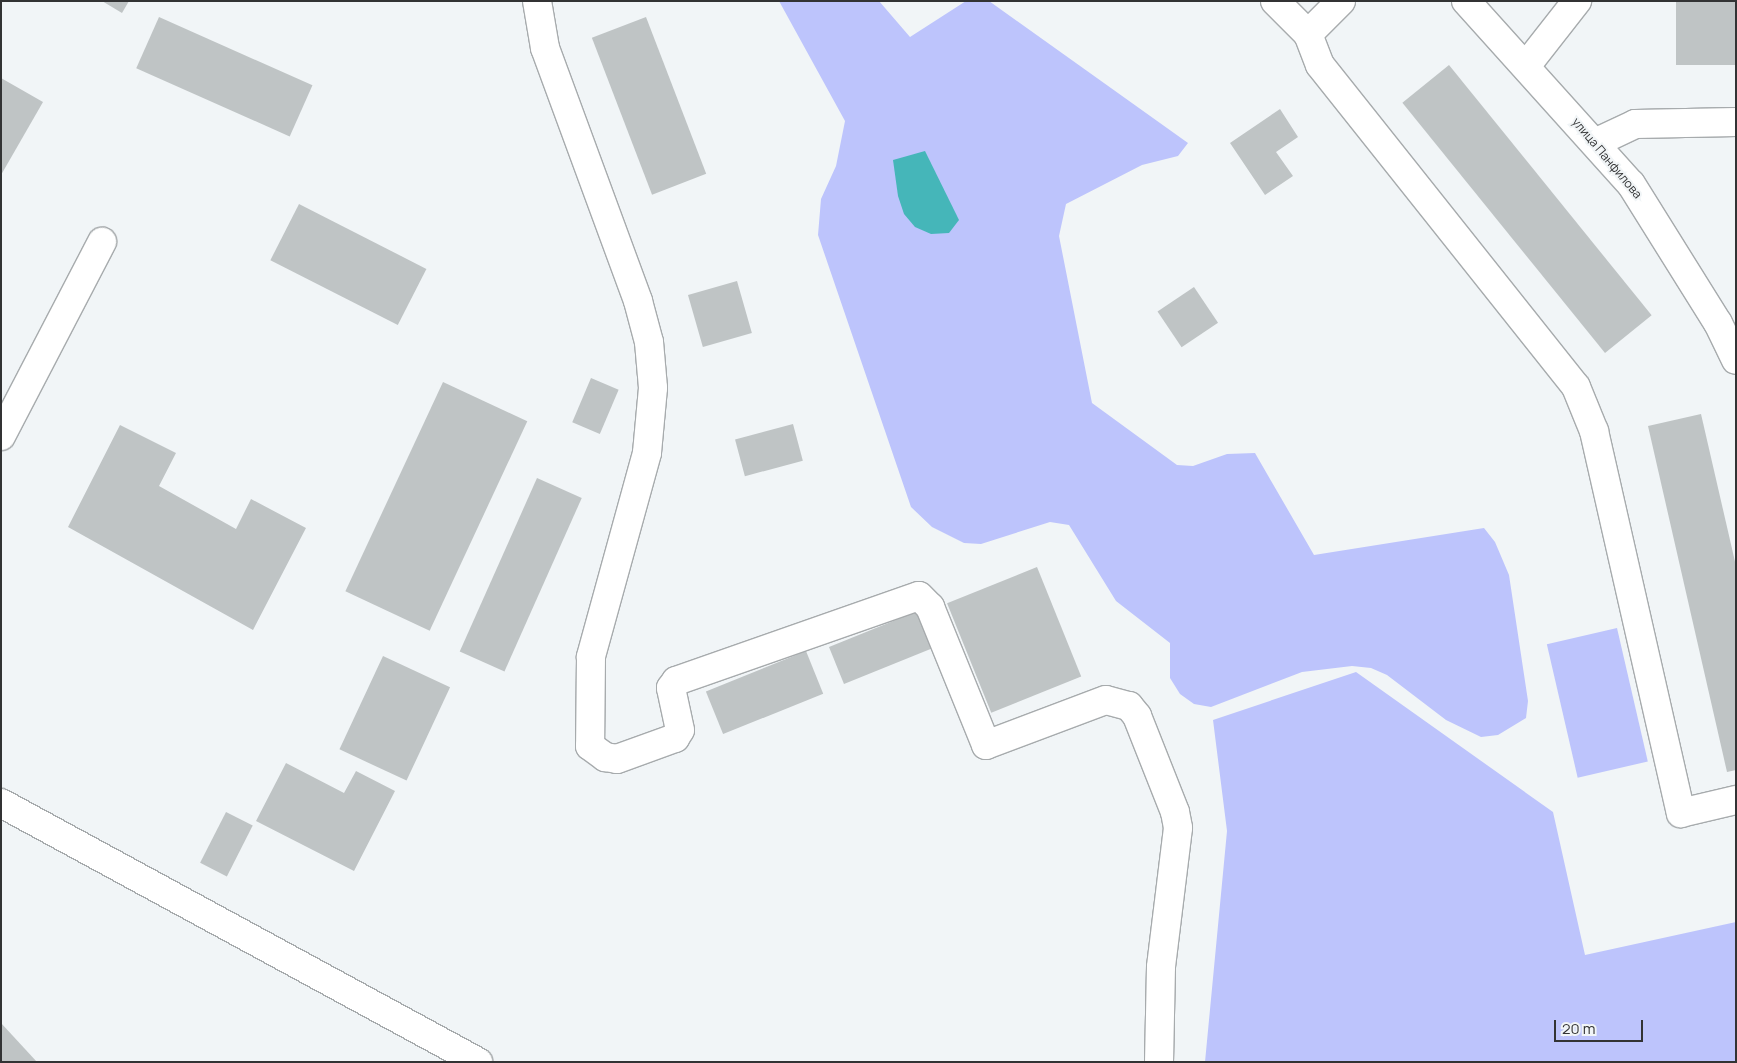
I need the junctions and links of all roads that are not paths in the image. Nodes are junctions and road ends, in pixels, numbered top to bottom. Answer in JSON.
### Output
{"nodes":[{"id":1,"x":537,"y":1,"type":"edge"},
{"id":2,"x":1275,"y":1,"type":"edge"},
{"id":3,"x":1340,"y":1,"type":"edge"},
{"id":4,"x":1466,"y":1,"type":"edge"},
{"id":5,"x":1577,"y":1,"type":"edge"},
{"id":6,"x":1308,"y":34,"type":"junction"},
{"id":7,"x":1526,"y":66,"type":"junction"},
{"id":8,"x":1736,"y":122,"type":"edge"},
{"id":9,"x":1596,"y":142,"type":"junction"},
{"id":10,"x":102,"y":242,"type":"dead end"},
{"id":11,"x":1729,"y":327,"type":"edge"},
{"id":12,"x":1736,"y":360,"type":"edge"},
{"id":13,"x":1,"y":436,"type":"edge"},
{"id":14,"x":1736,"y":800,"type":"edge"},
{"id":15,"x":1,"y":803,"type":"edge"},
{"id":16,"x":478,"y":1062,"type":"edge"},
{"id":17,"x":1159,"y":1062,"type":"edge"}],
"edges":[{"from":1,"to":17,"type":"street"},
{"from":2,"to":6,"type":"street"},
{"from":3,"to":6,"type":"street"},
{"from":4,"to":7,"type":"street","name":"улица Панфилова"},
{"from":5,"to":7,"type":"street"},
{"from":6,"to":14,"type":"street"},
{"from":7,"to":9,"type":"street","name":"улица Панфилова"},
{"from":8,"to":9,"type":"street"},
{"from":9,"to":11,"type":"street","name":"улица Панфилова"},
{"from":10,"to":13,"type":"street"},
{"from":11,"to":12,"type":"street","name":"улица Панфилова"},
{"from":15,"to":16,"type":"street"}]}
